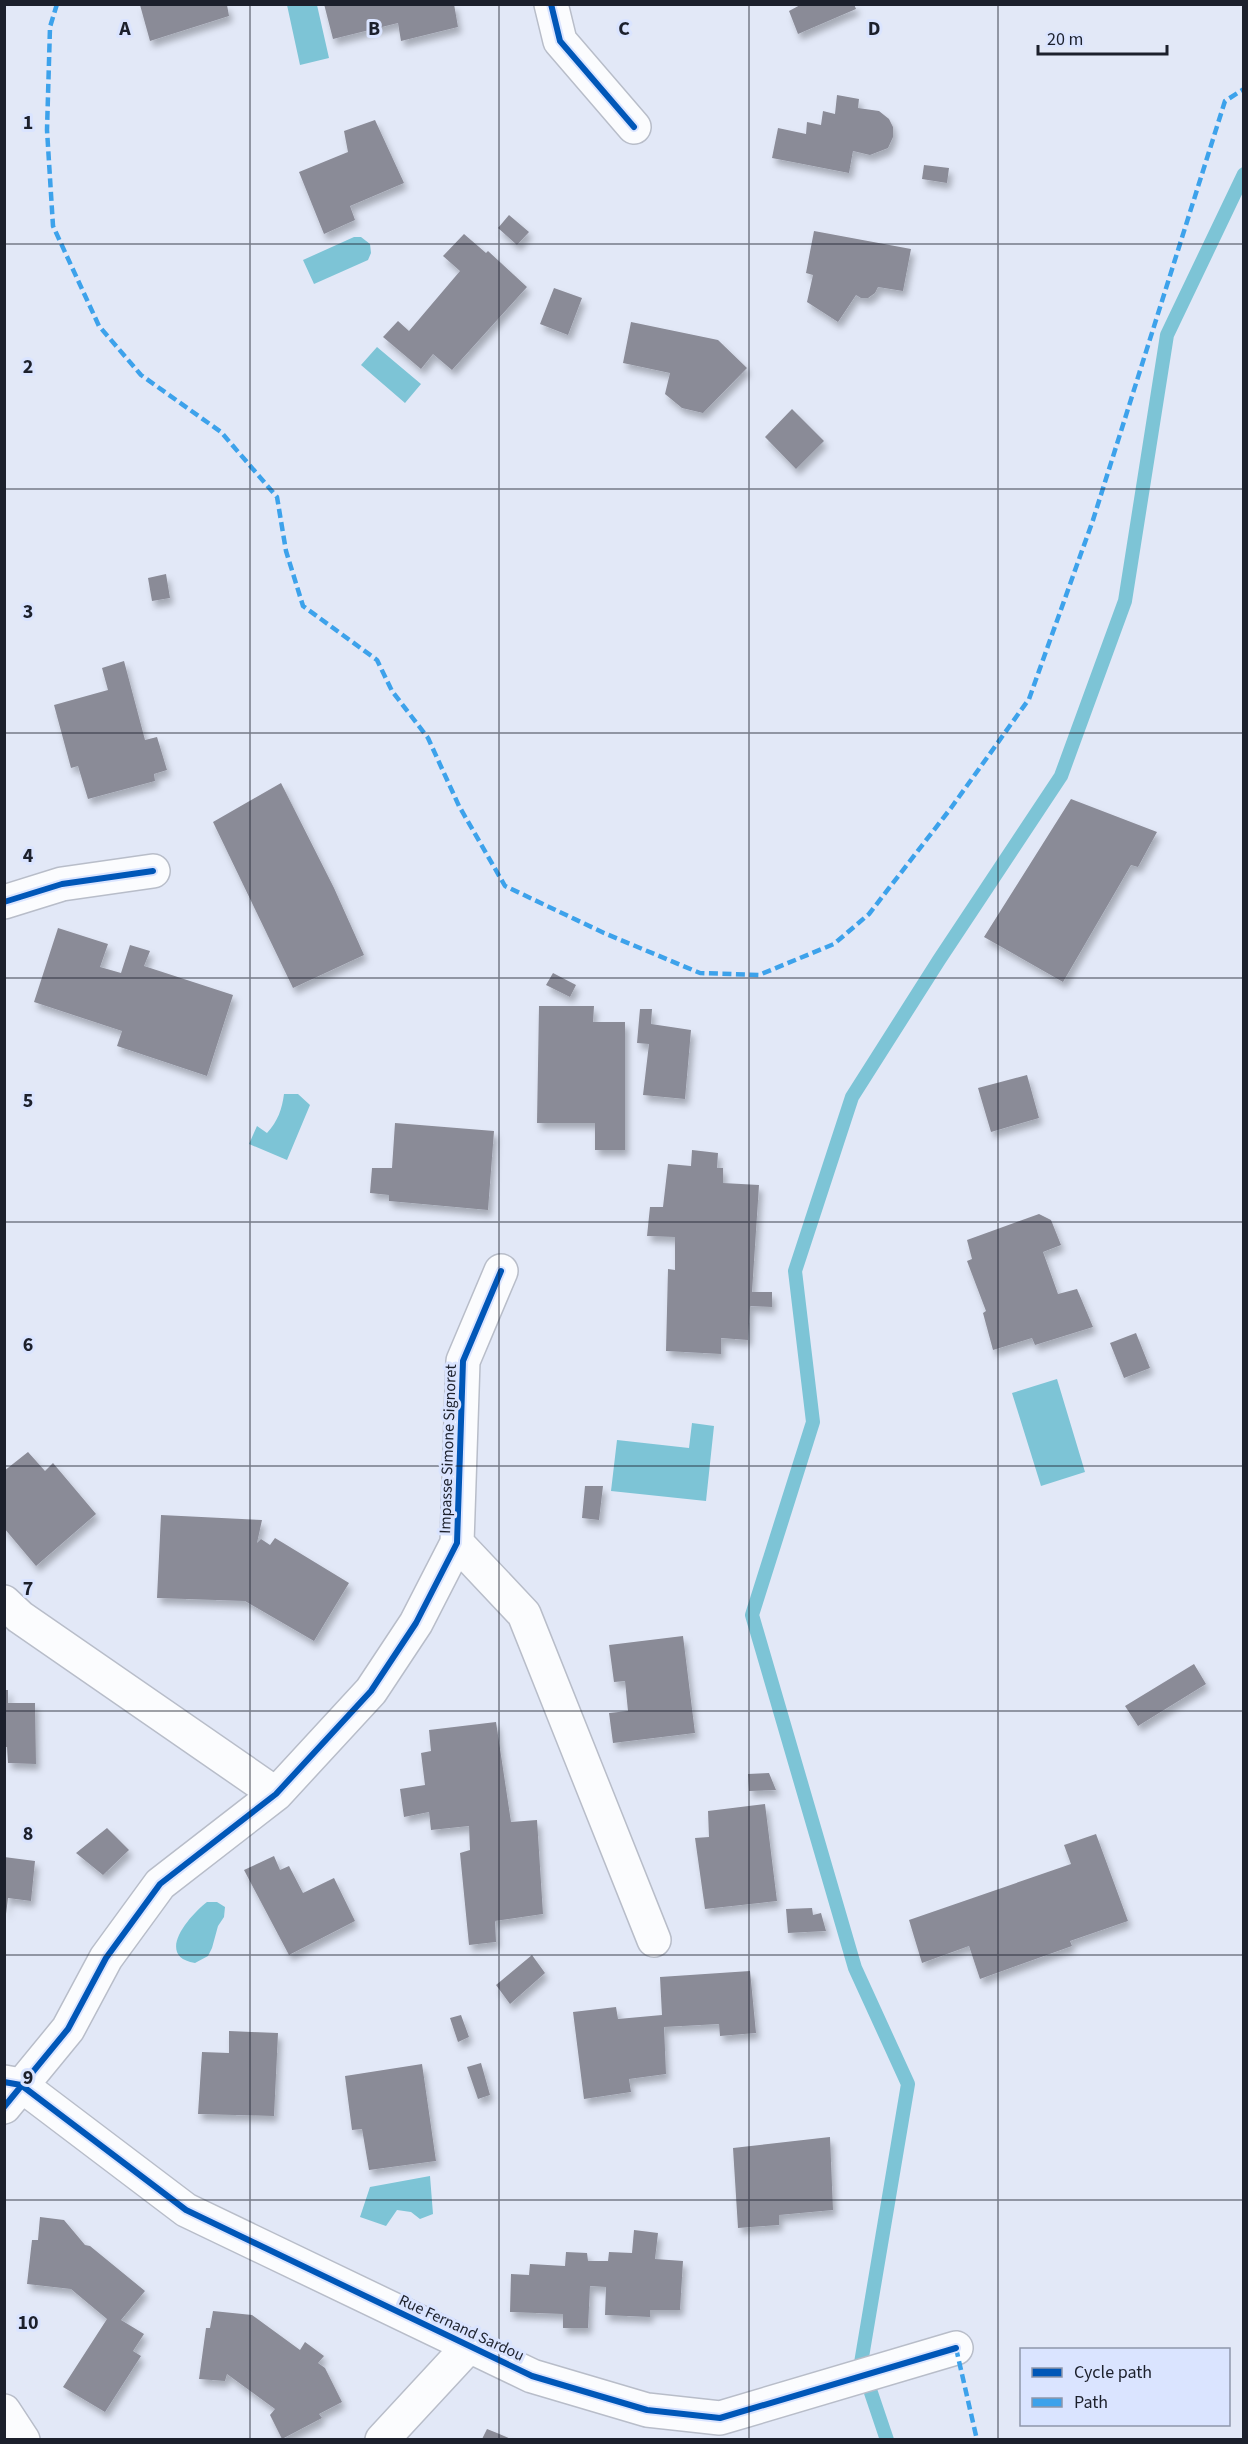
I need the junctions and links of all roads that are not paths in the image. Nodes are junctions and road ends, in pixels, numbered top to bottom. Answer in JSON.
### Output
{"nodes":[{"id":1,"x":551,"y":4,"type":"edge"},
{"id":2,"x":634,"y":127,"type":"dead end"},
{"id":3,"x":153,"y":871,"type":"dead end"},
{"id":4,"x":4,"y":902,"type":"edge"},
{"id":5,"x":501,"y":1271,"type":"dead end"},
{"id":6,"x":457,"y":1543,"type":"junction"},
{"id":7,"x":4,"y":1602,"type":"edge"},
{"id":8,"x":276,"y":1794,"type":"junction"},
{"id":9,"x":654,"y":1940,"type":"dead end"},
{"id":10,"x":10,"y":2091,"type":"edge"},
{"id":11,"x":469,"y":2346,"type":"junction"},
{"id":12,"x":956,"y":2348,"type":"dead end"},
{"id":13,"x":4,"y":2411,"type":"edge"},
{"id":14,"x":23,"y":2439,"type":"edge"},
{"id":15,"x":382,"y":2439,"type":"edge"}],
"edges":[{"from":1,"to":2,"type":"street"},
{"from":3,"to":4,"type":"street"},
{"from":5,"to":6,"type":"street","name":"Impasse Simone Signoret"},
{"from":6,"to":8,"type":"street","name":"Impasse Simone Signoret"},
{"from":6,"to":9,"type":"street"},
{"from":7,"to":8,"type":"street"},
{"from":8,"to":10,"type":"street","name":"Impasse Simone Signoret"},
{"from":10,"to":11,"type":"street","name":"Rue Fernand Sardou"},
{"from":11,"to":12,"type":"street","name":"Rue Fernand Sardou"},
{"from":11,"to":15,"type":"street"},
{"from":13,"to":14,"type":"street"}]}
